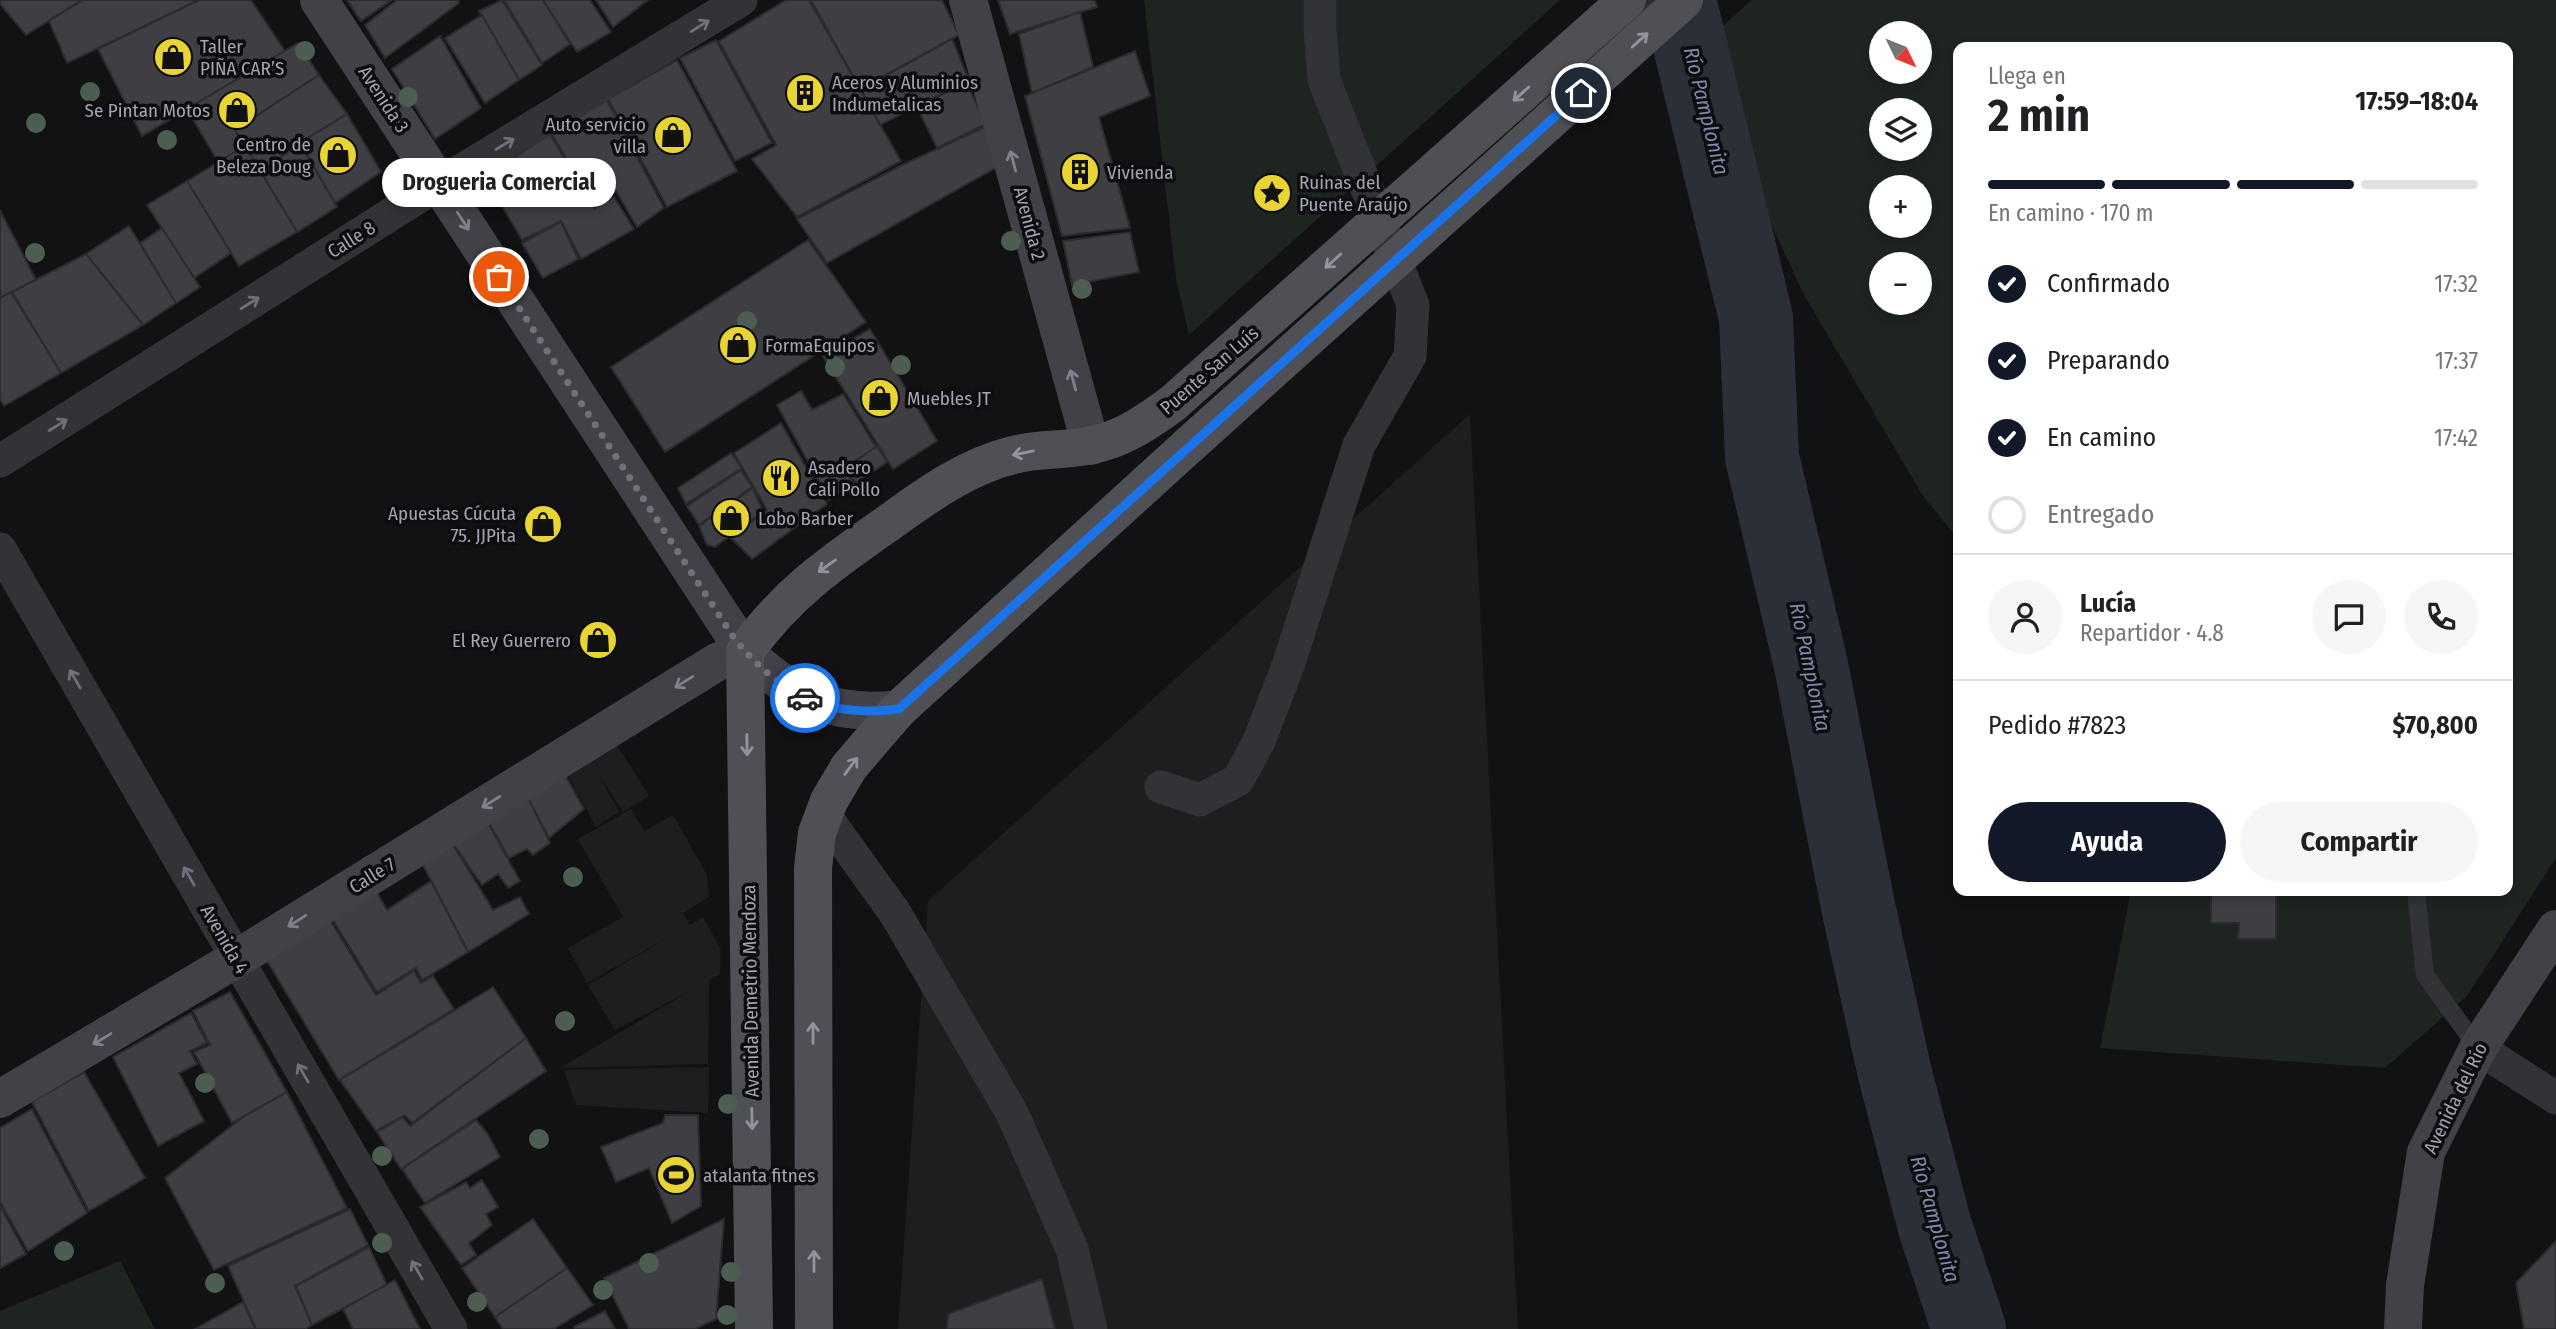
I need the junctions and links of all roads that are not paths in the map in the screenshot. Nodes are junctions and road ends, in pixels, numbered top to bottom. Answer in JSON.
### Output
{"nodes":[{"id":1,"x":319,"y":0,"type":"edge"},
{"id":2,"x":741,"y":0,"type":"edge"},
{"id":3,"x":968,"y":0,"type":"edge"},
{"id":4,"x":1320,"y":0,"type":"edge"},
{"id":5,"x":1627,"y":0,"type":"edge"},
{"id":6,"x":1684,"y":0,"type":"edge"},
{"id":7,"x":439,"y":184,"type":"junction"},
{"id":8,"x":1091,"y":446,"type":"junction"},
{"id":9,"x":0,"y":461,"type":"edge"},
{"id":10,"x":0,"y":548,"type":"edge"},
{"id":11,"x":745,"y":652,"type":"junction"},
{"id":12,"x":899,"y":709,"type":"junction"},
{"id":13,"x":1161,"y":787,"type":"dead end"},
{"id":14,"x":823,"y":813,"type":"junction"},
{"id":15,"x":2417,"y":896,"type":"edge"},
{"id":16,"x":2556,"y":929,"type":"edge"},
{"id":17,"x":236,"y":959,"type":"junction"},
{"id":18,"x":2478,"y":1048,"type":"junction"},
{"id":19,"x":2556,"y":1098,"type":"edge"},
{"id":20,"x":0,"y":1099,"type":"edge"},
{"id":21,"x":451,"y":1329,"type":"edge"},
{"id":22,"x":754,"y":1329,"type":"edge"},
{"id":23,"x":814,"y":1329,"type":"edge"},
{"id":24,"x":1091,"y":1329,"type":"edge"},
{"id":25,"x":2403,"y":1329,"type":"edge"}],
"edges":[{"from":1,"to":7,"type":"main road","name":"Avenida 3"},
{"from":7,"to":2,"type":"street","name":"Calle 8","one_way":true},
{"from":8,"to":3,"type":"main road","name":"Avenida 2","one_way":true},
{"from":4,"to":13,"type":"street"},
{"from":5,"to":8,"type":"main road","name":"Puente San Luís","one_way":true,"bridge":true},
{"from":12,"to":6,"type":"main road","one_way":true,"bridge":true},
{"from":9,"to":7,"type":"street","name":"Calle 8","one_way":true},
{"from":7,"to":11,"type":"main road","name":"Avenida 3","one_way":true},
{"from":8,"to":11,"type":"main road","name":"Puente San Luís","one_way":true},
{"from":17,"to":10,"type":"street","name":"Avenida 4","one_way":true},
{"from":11,"to":12,"type":"main road","name":"Avenida 3"},
{"from":11,"to":17,"type":"main road","name":"Calle 7","one_way":true},
{"from":11,"to":22,"type":"main road","name":"Avenida Demetrio Mendoza","one_way":true},
{"from":14,"to":12,"type":"main road","one_way":true},
{"from":23,"to":14,"type":"main road","one_way":true},
{"from":14,"to":24,"type":"street"},
{"from":15,"to":18,"type":"lane"},
{"from":16,"to":18,"type":"main road","name":"Avenida del Río"},
{"from":17,"to":20,"type":"main road","name":"Calle 7","one_way":true},
{"from":21,"to":17,"type":"street","name":"Avenida 4","one_way":true},
{"from":18,"to":19,"type":"street"},
{"from":18,"to":25,"type":"main road","name":"Avenida del Río"}]}
